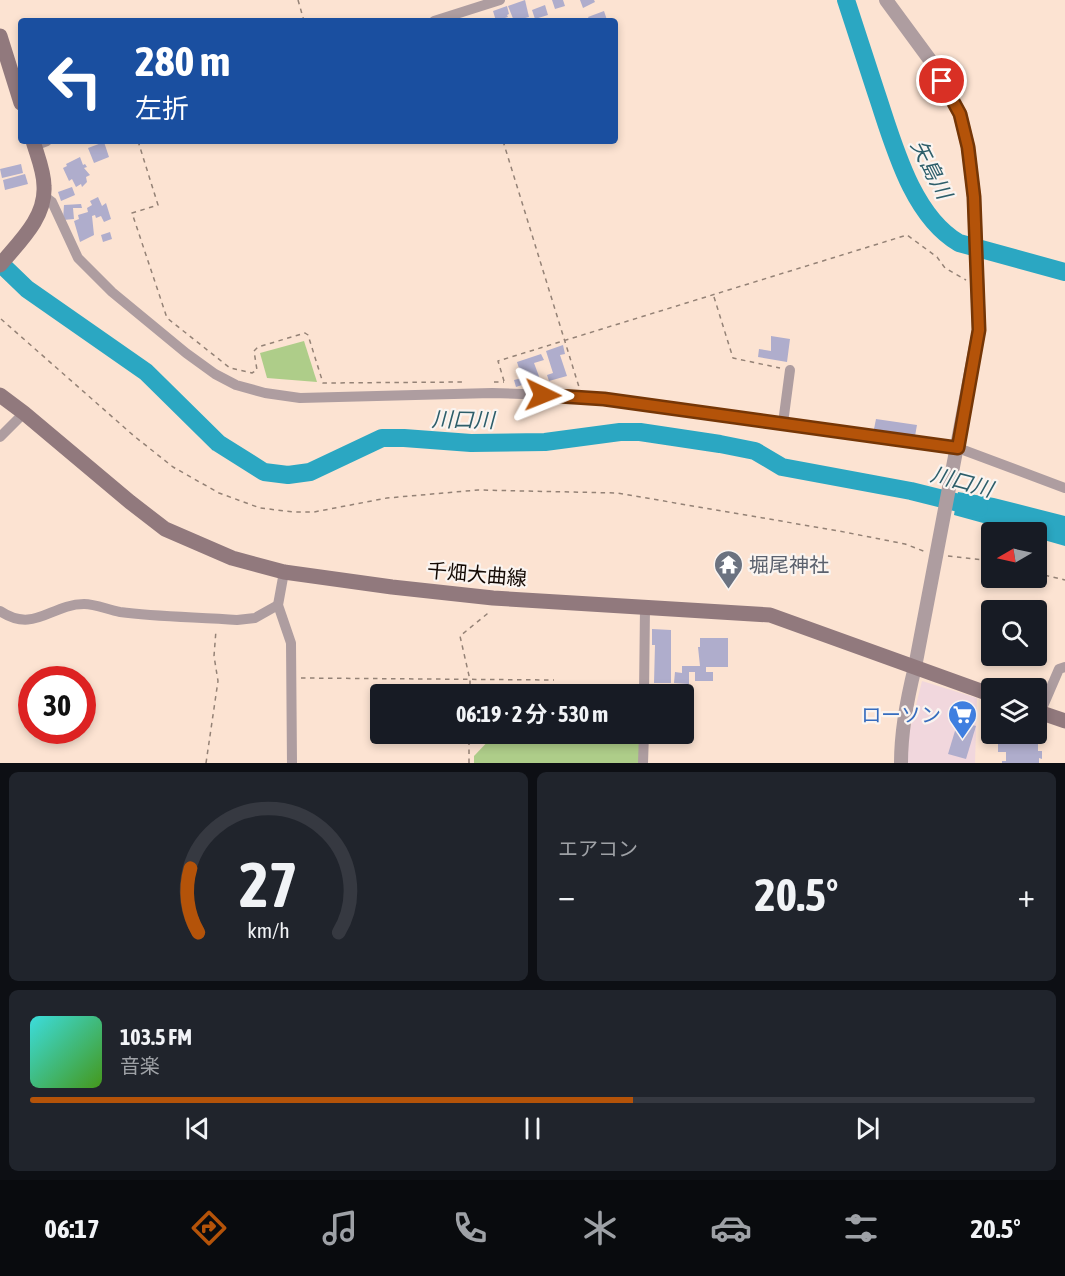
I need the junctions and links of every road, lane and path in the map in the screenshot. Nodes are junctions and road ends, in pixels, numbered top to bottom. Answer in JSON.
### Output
{"nodes":[{"id":1,"x":298,"y":0,"type":"edge"},
{"id":2,"x":500,"y":0,"type":"edge"},
{"id":3,"x":886,"y":0,"type":"edge"},
{"id":4,"x":303,"y":18,"type":"edge"},
{"id":5,"x":443,"y":18,"type":"edge"},
{"id":6,"x":0,"y":36,"type":"edge"},
{"id":7,"x":18,"y":93,"type":"edge"},
{"id":8,"x":38,"y":144,"type":"edge"},
{"id":9,"x":139,"y":144,"type":"edge"},
{"id":10,"x":504,"y":144,"type":"edge"},
{"id":11,"x":44,"y":196,"type":"junction"},
{"id":12,"x":0,"y":265,"type":"edge"},
{"id":13,"x":978,"y":285,"type":"junction"},
{"id":14,"x":714,"y":295,"type":"junction"},
{"id":15,"x":1,"y":318,"type":"edge"},
{"id":16,"x":566,"y":341,"type":"junction"},
{"id":17,"x":790,"y":370,"type":"joint"},
{"id":18,"x":471,"y":382,"type":"dead end"},
{"id":19,"x":493,"y":382,"type":"dead end"},
{"id":20,"x":0,"y":395,"type":"edge"},
{"id":21,"x":582,"y":396,"type":"junction"},
{"id":22,"x":24,"y":412,"type":"junction"},
{"id":23,"x":783,"y":423,"type":"junction"},
{"id":24,"x":0,"y":437,"type":"edge"},
{"id":25,"x":957,"y":454,"type":"junction"},
{"id":26,"x":1065,"y":488,"type":"edge"},
{"id":27,"x":937,"y":552,"type":"junction"},
{"id":28,"x":981,"y":559,"type":"edge"},
{"id":29,"x":284,"y":572,"type":"junction"},
{"id":30,"x":1047,"y":576,"type":"edge"},
{"id":31,"x":1065,"y":580,"type":"edge"},
{"id":32,"x":493,"y":598,"type":"junction"},
{"id":33,"x":278,"y":605,"type":"junction"},
{"id":34,"x":645,"y":608,"type":"junction"},
{"id":35,"x":0,"y":611,"type":"edge"},
{"id":36,"x":216,"y":618,"type":"junction"},
{"id":37,"x":915,"y":667,"type":"junction"},
{"id":38,"x":1065,"y":667,"type":"edge"},
{"id":39,"x":292,"y":678,"type":"junction"},
{"id":40,"x":470,"y":680,"type":"junction"},
{"id":41,"x":554,"y":680,"type":"dead end"},
{"id":42,"x":470,"y":684,"type":"edge"},
{"id":43,"x":644,"y":684,"type":"edge"},
{"id":44,"x":981,"y":691,"type":"edge"},
{"id":45,"x":1047,"y":694,"type":"edge"},
{"id":46,"x":1047,"y":715,"type":"edge"},
{"id":47,"x":1065,"y":721,"type":"edge"},
{"id":48,"x":469,"y":744,"type":"edge"},
{"id":49,"x":644,"y":744,"type":"edge"},
{"id":50,"x":207,"y":763,"type":"edge"},
{"id":51,"x":292,"y":763,"type":"edge"},
{"id":52,"x":469,"y":763,"type":"edge"},
{"id":53,"x":644,"y":763,"type":"edge"},
{"id":54,"x":901,"y":763,"type":"edge"}],
"edges":[{"from":1,"to":4,"type":"path"},
{"from":2,"to":5,"type":"street"},
{"from":3,"to":13,"type":"street"},
{"from":6,"to":7,"type":"main road"},
{"from":8,"to":11,"type":"main road"},
{"from":9,"to":18,"type":"path"},
{"from":10,"to":16,"type":"path"},
{"from":11,"to":12,"type":"main road"},
{"from":11,"to":21,"type":"street"},
{"from":13,"to":14,"type":"path"},
{"from":13,"to":25,"type":"street"},
{"from":14,"to":16,"type":"path"},
{"from":14,"to":17,"type":"path"},
{"from":15,"to":27,"type":"path"},
{"from":16,"to":19,"type":"path"},
{"from":16,"to":21,"type":"path"},
{"from":17,"to":23,"type":"street"},
{"from":20,"to":22,"type":"main road","name":"千畑大曲線"},
{"from":21,"to":23,"type":"street"},
{"from":22,"to":24,"type":"street"},
{"from":22,"to":29,"type":"main road","name":"千畑大曲線"},
{"from":23,"to":25,"type":"street"},
{"from":25,"to":26,"type":"street"},
{"from":25,"to":27,"type":"street"},
{"from":27,"to":28,"type":"path"},
{"from":27,"to":37,"type":"street"},
{"from":29,"to":32,"type":"main road","name":"千畑大曲線"},
{"from":29,"to":33,"type":"street"},
{"from":30,"to":31,"type":"path"},
{"from":32,"to":34,"type":"main road","name":"千畑大曲線"},
{"from":32,"to":40,"type":"path"},
{"from":33,"to":36,"type":"street"},
{"from":33,"to":39,"type":"street"},
{"from":34,"to":37,"type":"main road","name":"千畑大曲線"},
{"from":34,"to":43,"type":"street"},
{"from":35,"to":36,"type":"street"},
{"from":36,"to":50,"type":"path"},
{"from":37,"to":44,"type":"main road","name":"千畑大曲線"},
{"from":37,"to":54,"type":"street"},
{"from":38,"to":45,"type":"street"},
{"from":39,"to":40,"type":"path"},
{"from":39,"to":51,"type":"street"},
{"from":40,"to":41,"type":"path"},
{"from":40,"to":42,"type":"path"},
{"from":46,"to":47,"type":"main road"},
{"from":48,"to":52,"type":"path"},
{"from":49,"to":53,"type":"street"}]}
